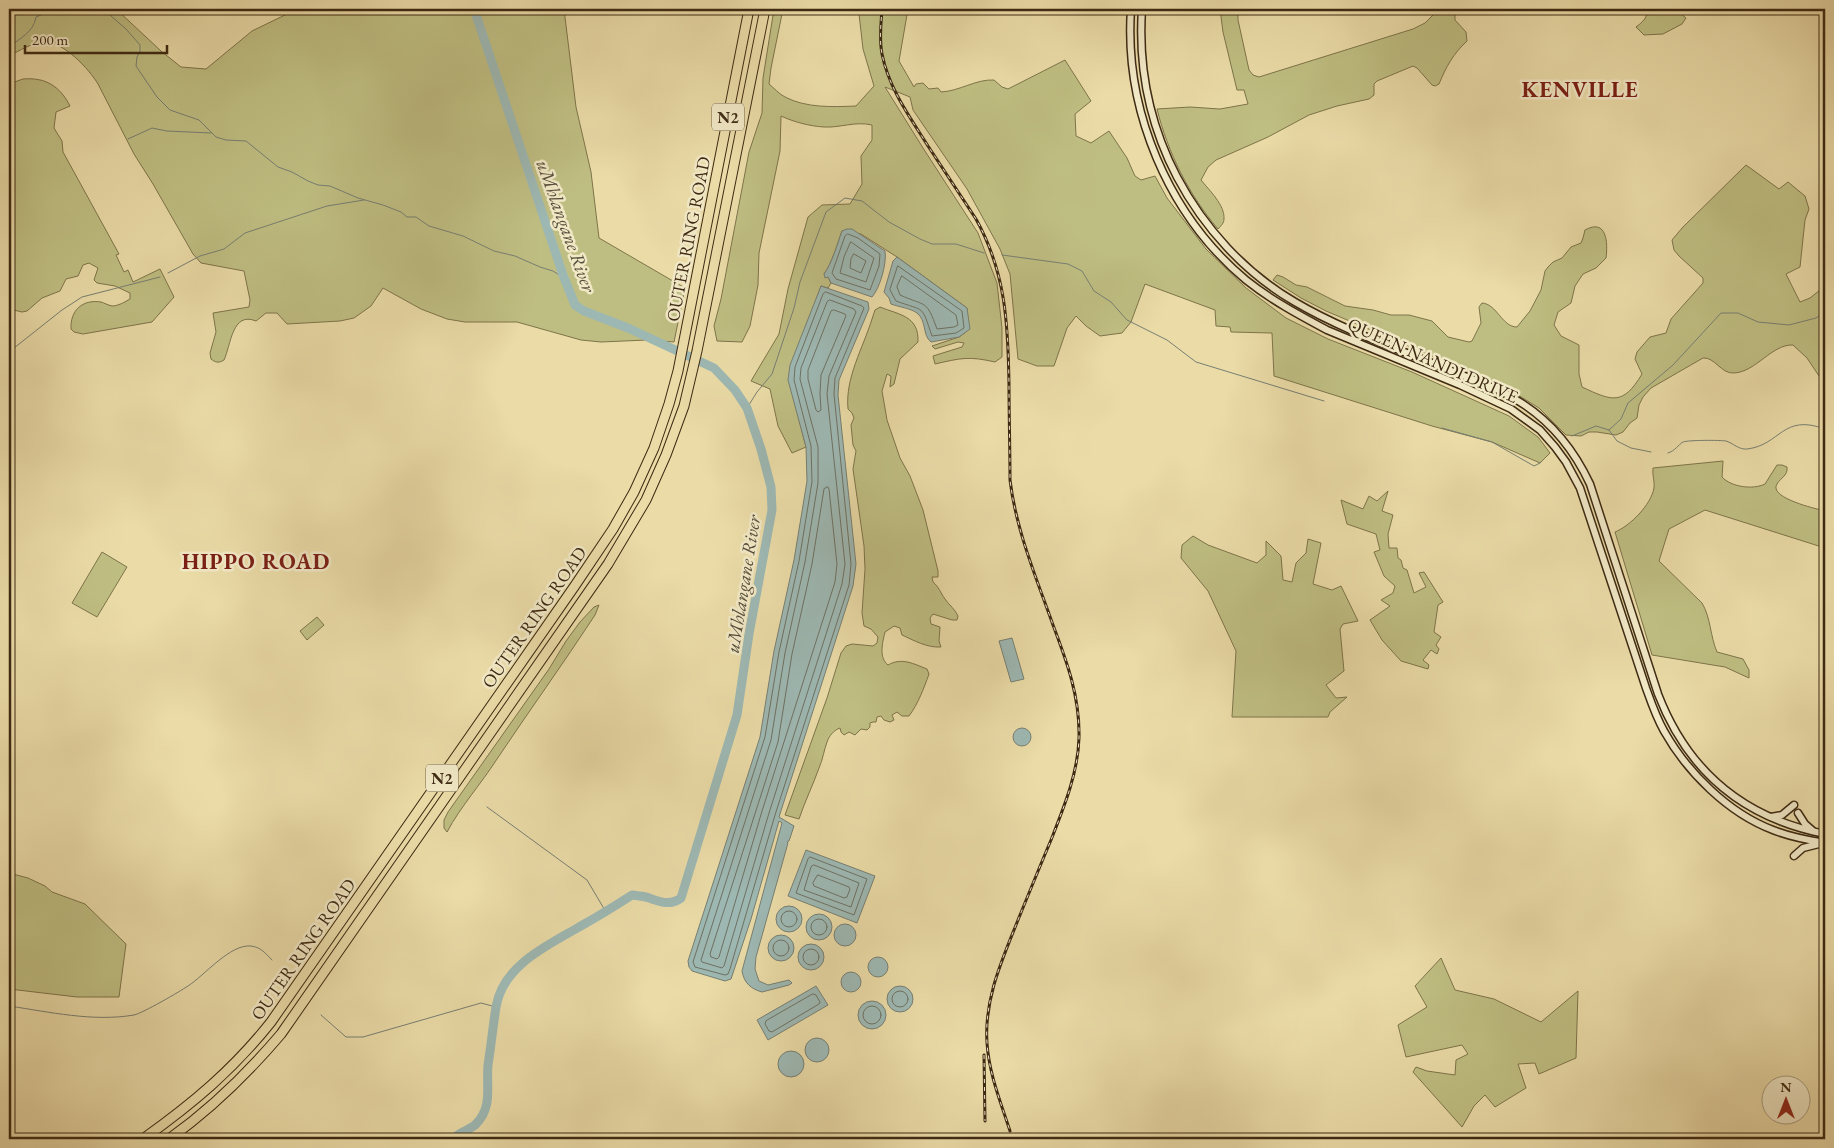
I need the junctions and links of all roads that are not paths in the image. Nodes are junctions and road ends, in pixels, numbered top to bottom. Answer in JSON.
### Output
{"nodes":[{"id":1,"x":749,"y":9,"type":"edge"},
{"id":2,"x":765,"y":9,"type":"edge"},
{"id":3,"x":1131,"y":9,"type":"edge"},
{"id":4,"x":1142,"y":9,"type":"edge"},
{"id":5,"x":1794,"y":805,"type":"dead end"},
{"id":6,"x":1798,"y":812,"type":"dead end"},
{"id":7,"x":1767,"y":817,"type":"junction"},
{"id":8,"x":1814,"y":832,"type":"junction"},
{"id":9,"x":1825,"y":834,"type":"edge"},
{"id":10,"x":1824,"y":843,"type":"edge"},
{"id":11,"x":1794,"y":856,"type":"dead end"},
{"id":12,"x":143,"y":1139,"type":"edge"},
{"id":13,"x":169,"y":1139,"type":"edge"}],
"edges":[{"from":1,"to":12,"type":"highway","name":"OUTER RING ROAD","number":"N2"},
{"from":2,"to":13,"type":"highway","name":"OUTER RING ROAD","number":"N2"},
{"from":3,"to":10,"type":"main road","name":"QUEEN NANDI DRIVE"},
{"from":4,"to":7,"type":"main road","name":"QUEEN NANDI DRIVE"},
{"from":5,"to":7,"type":"main road"},
{"from":6,"to":8,"type":"main road"},
{"from":7,"to":8,"type":"main road","name":"QUEEN NANDI DRIVE"},
{"from":8,"to":9,"type":"main road","name":"QUEEN NANDI DRIVE"},
{"from":10,"to":11,"type":"main road"}]}
